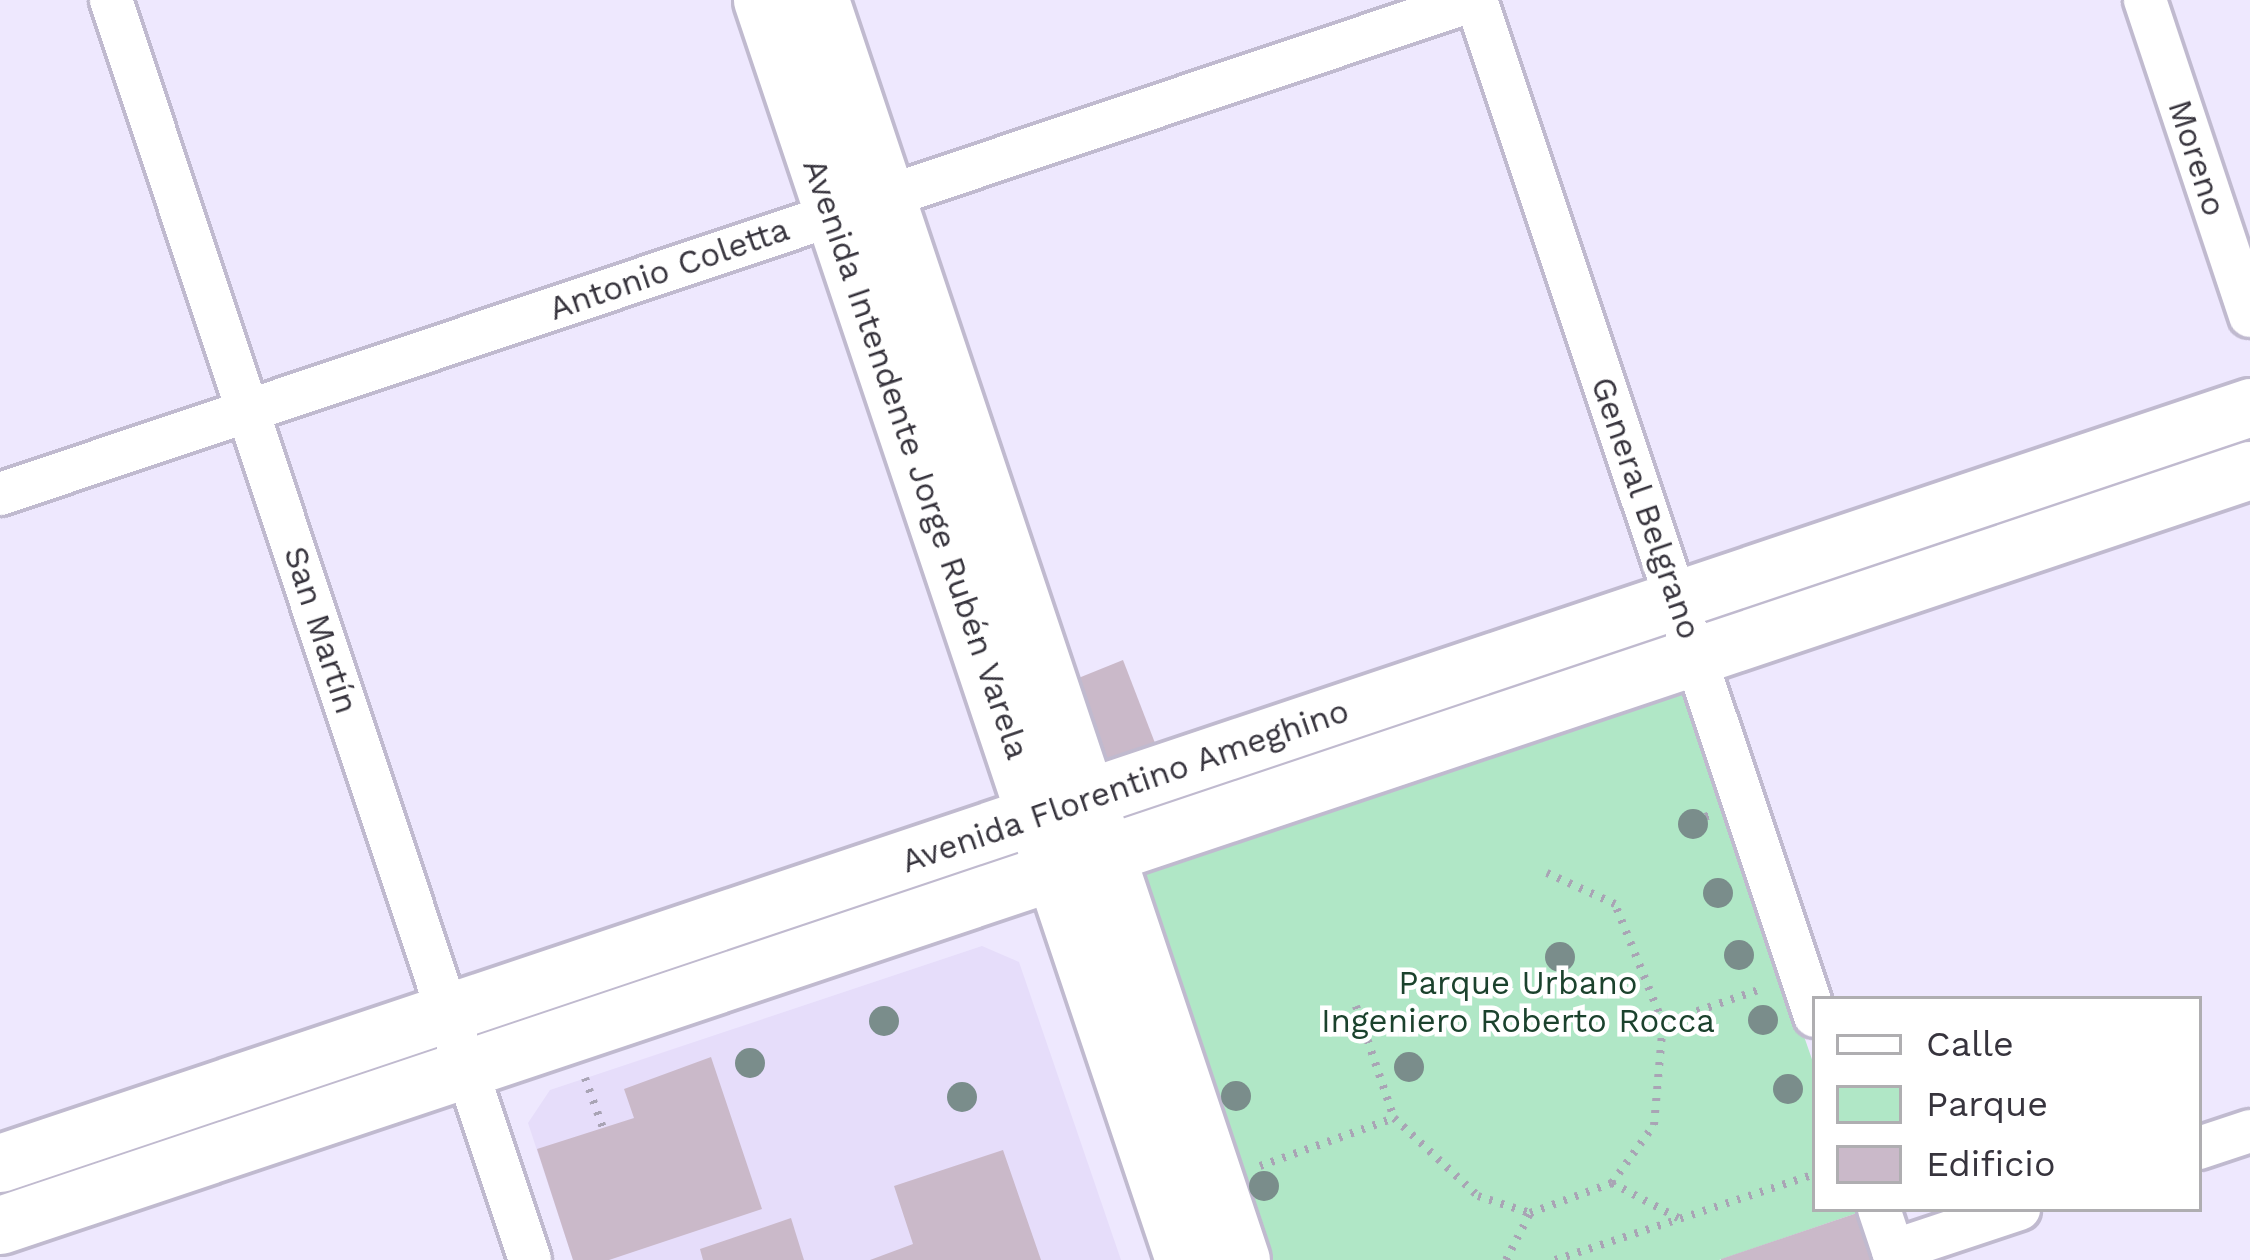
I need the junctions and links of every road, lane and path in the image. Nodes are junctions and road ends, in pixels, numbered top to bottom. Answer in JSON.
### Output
{"nodes":[{"id":1,"x":111,"y":0,"type":"edge"},
{"id":2,"x":762,"y":0,"type":"edge"},
{"id":3,"x":820,"y":0,"type":"edge"},
{"id":4,"x":1475,"y":0,"type":"edge"},
{"id":5,"x":2144,"y":0,"type":"edge"},
{"id":6,"x":859,"y":205,"type":"junction"},
{"id":7,"x":2250,"y":316,"type":"edge"},
{"id":8,"x":2250,"y":407,"type":"edge"},
{"id":9,"x":249,"y":412,"type":"junction"},
{"id":10,"x":2250,"y":470,"type":"edge"},
{"id":11,"x":0,"y":494,"type":"edge"},
{"id":12,"x":1676,"y":600,"type":"junction"},
{"id":13,"x":1695,"y":656,"type":"junction"},
{"id":14,"x":1061,"y":807,"type":"junction"},
{"id":15,"x":1080,"y":863,"type":"junction"},
{"id":16,"x":1547,"y":873,"type":"dead end"},
{"id":17,"x":1785,"y":981,"type":"dead end"},
{"id":18,"x":1356,"y":1006,"type":"dead end"},
{"id":19,"x":1812,"y":1007,"type":"edge"},
{"id":20,"x":449,"y":1013,"type":"junction"},
{"id":21,"x":1663,"y":1023,"type":"junction"},
{"id":22,"x":468,"y":1068,"type":"junction"},
{"id":23,"x":1394,"y":1118,"type":"junction"},
{"id":24,"x":2250,"y":1131,"type":"edge"},
{"id":25,"x":2202,"y":1147,"type":"edge"},
{"id":26,"x":0,"y":1163,"type":"edge"},
{"id":27,"x":1250,"y":1169,"type":"dead end"},
{"id":28,"x":1812,"y":1175,"type":"edge"},
{"id":29,"x":1612,"y":1183,"type":"junction"},
{"id":30,"x":1880,"y":1212,"type":"edge"},
{"id":31,"x":2011,"y":1212,"type":"edge"},
{"id":32,"x":1530,"y":1213,"type":"junction"},
{"id":33,"x":1678,"y":1219,"type":"junction"},
{"id":34,"x":0,"y":1225,"type":"edge"},
{"id":35,"x":1895,"y":1256,"type":"edge"},
{"id":36,"x":530,"y":1260,"type":"edge"},
{"id":37,"x":1184,"y":1260,"type":"edge"},
{"id":38,"x":1240,"y":1260,"type":"edge"},
{"id":39,"x":1506,"y":1260,"type":"edge"},
{"id":40,"x":1555,"y":1260,"type":"edge"}],
"edges":[{"from":1,"to":9,"type":"street","name":"San Martín"},
{"from":2,"to":6,"type":"main road","name":"Avenida Intendente Jorge Rubén Varela"},
{"from":3,"to":6,"type":"main road","name":"Avenida Intendente Jorge Rubén Varela"},
{"from":4,"to":6,"type":"street","name":"Antonio Coletta"},
{"from":4,"to":12,"type":"street","name":"General Belgrano"},
{"from":5,"to":7,"type":"street","name":"Moreno"},
{"from":6,"to":9,"type":"street","name":"Antonio Coletta"},
{"from":6,"to":14,"type":"main road","name":"Avenida Intendente Jorge Rubén Varela"},
{"from":8,"to":12,"type":"main road","name":"Avenida Florentino Ameghino"},
{"from":9,"to":11,"type":"street","name":"Antonio Coletta"},
{"from":9,"to":20,"type":"street","name":"San Martín"},
{"from":10,"to":13,"type":"main road","name":"Avenida Florentino Ameghino"},
{"from":12,"to":13,"type":"street","name":"General Belgrano"},
{"from":12,"to":14,"type":"main road","name":"Avenida Florentino Ameghino"},
{"from":13,"to":15,"type":"main road","name":"Avenida Florentino Ameghino"},
{"from":13,"to":19,"type":"street","name":"General Belgrano"},
{"from":14,"to":15,"type":"main road","name":"Avenida Intendente Jorge Rubén Varela"},
{"from":14,"to":20,"type":"main road","name":"Avenida Florentino Ameghino"},
{"from":15,"to":22,"type":"main road","name":"Avenida Florentino Ameghino"},
{"from":15,"to":37,"type":"main road","name":"Avenida Intendente Jorge Rubén Varela"},
{"from":15,"to":38,"type":"main road","name":"Avenida Intendente Jorge Rubén Varela"},
{"from":16,"to":21,"type":"path"},
{"from":17,"to":21,"type":"path"},
{"from":18,"to":23,"type":"path"},
{"from":20,"to":22,"type":"street","name":"San Martín"},
{"from":20,"to":26,"type":"main road","name":"Avenida Florentino Ameghino"},
{"from":21,"to":29,"type":"path"},
{"from":22,"to":34,"type":"main road","name":"Avenida Florentino Ameghino"},
{"from":22,"to":36,"type":"street","name":"San Martín"},
{"from":23,"to":27,"type":"path"},
{"from":23,"to":32,"type":"path"},
{"from":24,"to":25,"type":"street"},
{"from":28,"to":33,"type":"path"},
{"from":29,"to":32,"type":"path"},
{"from":29,"to":33,"type":"path"},
{"from":30,"to":35,"type":"street"},
{"from":31,"to":35,"type":"street"},
{"from":32,"to":39,"type":"path"},
{"from":33,"to":40,"type":"path"}]}
